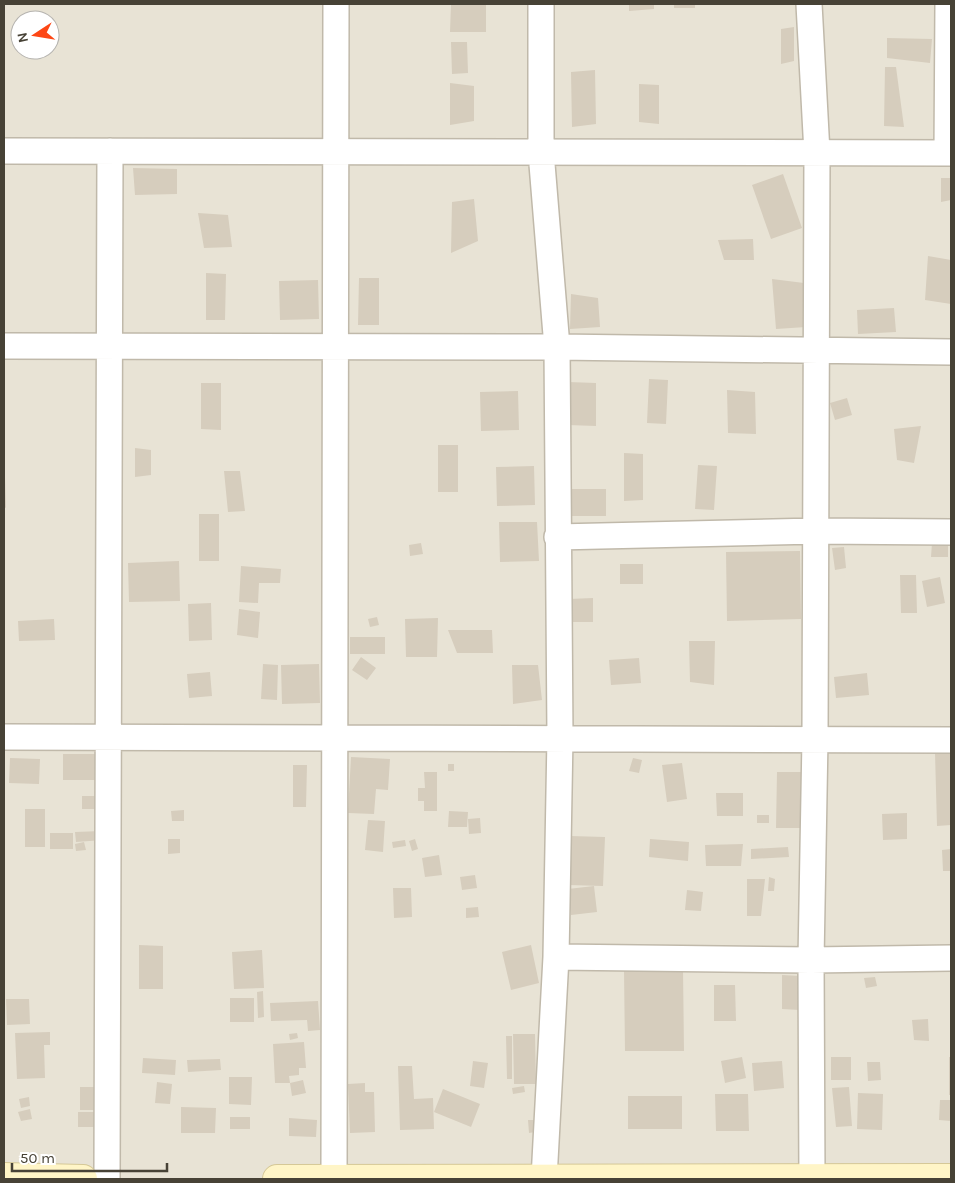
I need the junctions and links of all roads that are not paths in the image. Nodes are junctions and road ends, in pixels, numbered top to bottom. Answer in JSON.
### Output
{"nodes":[{"id":1,"x":336,"y":4,"type":"edge"},
{"id":2,"x":541,"y":4,"type":"edge"},
{"id":3,"x":809,"y":4,"type":"edge"},
{"id":4,"x":948,"y":4,"type":"edge"},
{"id":5,"x":4,"y":151,"type":"edge"},
{"id":6,"x":110,"y":151,"type":"junction"},
{"id":7,"x":336,"y":152,"type":"junction"},
{"id":8,"x":541,"y":152,"type":"junction"},
{"id":9,"x":817,"y":153,"type":"junction"},
{"id":10,"x":949,"y":153,"type":"edge"},
{"id":11,"x":4,"y":346,"type":"edge"},
{"id":12,"x":110,"y":346,"type":"junction"},
{"id":13,"x":557,"y":347,"type":"junction"},
{"id":14,"x":335,"y":348,"type":"junction"},
{"id":15,"x":817,"y":350,"type":"junction"},
{"id":16,"x":951,"y":352,"type":"edge"},
{"id":17,"x":816,"y":531,"type":"junction"},
{"id":18,"x":951,"y":532,"type":"edge"},
{"id":19,"x":557,"y":537,"type":"junction"},
{"id":20,"x":4,"y":736,"type":"edge"},
{"id":21,"x":108,"y":737,"type":"junction"},
{"id":22,"x":560,"y":737,"type":"junction"},
{"id":23,"x":334,"y":738,"type":"junction"},
{"id":24,"x":815,"y":739,"type":"junction"},
{"id":25,"x":951,"y":740,"type":"edge"},
{"id":26,"x":556,"y":957,"type":"junction"},
{"id":27,"x":951,"y":958,"type":"edge"},
{"id":28,"x":812,"y":960,"type":"junction"},
{"id":29,"x":4,"y":1177,"type":"edge"},
{"id":30,"x":812,"y":1178,"type":"edge"},
{"id":31,"x":951,"y":1178,"type":"edge"},
{"id":32,"x":83,"y":1179,"type":"edge"},
{"id":33,"x":107,"y":1179,"type":"edge"},
{"id":34,"x":277,"y":1179,"type":"edge"},
{"id":35,"x":334,"y":1179,"type":"edge"},
{"id":36,"x":544,"y":1179,"type":"edge"}],
"edges":[{"from":1,"to":7,"type":"street"},
{"from":2,"to":8,"type":"street"},
{"from":3,"to":9,"type":"street"},
{"from":4,"to":10,"type":"street"},
{"from":5,"to":6,"type":"street"},
{"from":6,"to":7,"type":"street"},
{"from":6,"to":12,"type":"street"},
{"from":7,"to":8,"type":"street"},
{"from":7,"to":14,"type":"street"},
{"from":8,"to":9,"type":"street"},
{"from":8,"to":13,"type":"street"},
{"from":9,"to":10,"type":"street"},
{"from":9,"to":15,"type":"street"},
{"from":11,"to":12,"type":"street"},
{"from":12,"to":14,"type":"street"},
{"from":12,"to":21,"type":"street"},
{"from":13,"to":14,"type":"street"},
{"from":13,"to":15,"type":"street"},
{"from":13,"to":19,"type":"street"},
{"from":14,"to":23,"type":"street"},
{"from":15,"to":16,"type":"street"},
{"from":15,"to":17,"type":"street"},
{"from":17,"to":18,"type":"street"},
{"from":17,"to":19,"type":"street"},
{"from":17,"to":24,"type":"street"},
{"from":19,"to":22,"type":"street"},
{"from":20,"to":21,"type":"street"},
{"from":21,"to":23,"type":"street"},
{"from":21,"to":33,"type":"street"},
{"from":22,"to":23,"type":"street"},
{"from":22,"to":24,"type":"street"},
{"from":22,"to":26,"type":"street"},
{"from":23,"to":35,"type":"street"},
{"from":24,"to":25,"type":"street"},
{"from":24,"to":28,"type":"street"},
{"from":26,"to":28,"type":"street"},
{"from":26,"to":36,"type":"street"},
{"from":27,"to":28,"type":"street"},
{"from":28,"to":30,"type":"street"},
{"from":29,"to":32,"type":"main road"},
{"from":30,"to":31,"type":"main road"},
{"from":30,"to":36,"type":"main road"},
{"from":34,"to":35,"type":"main road"},
{"from":35,"to":36,"type":"main road"}]}
